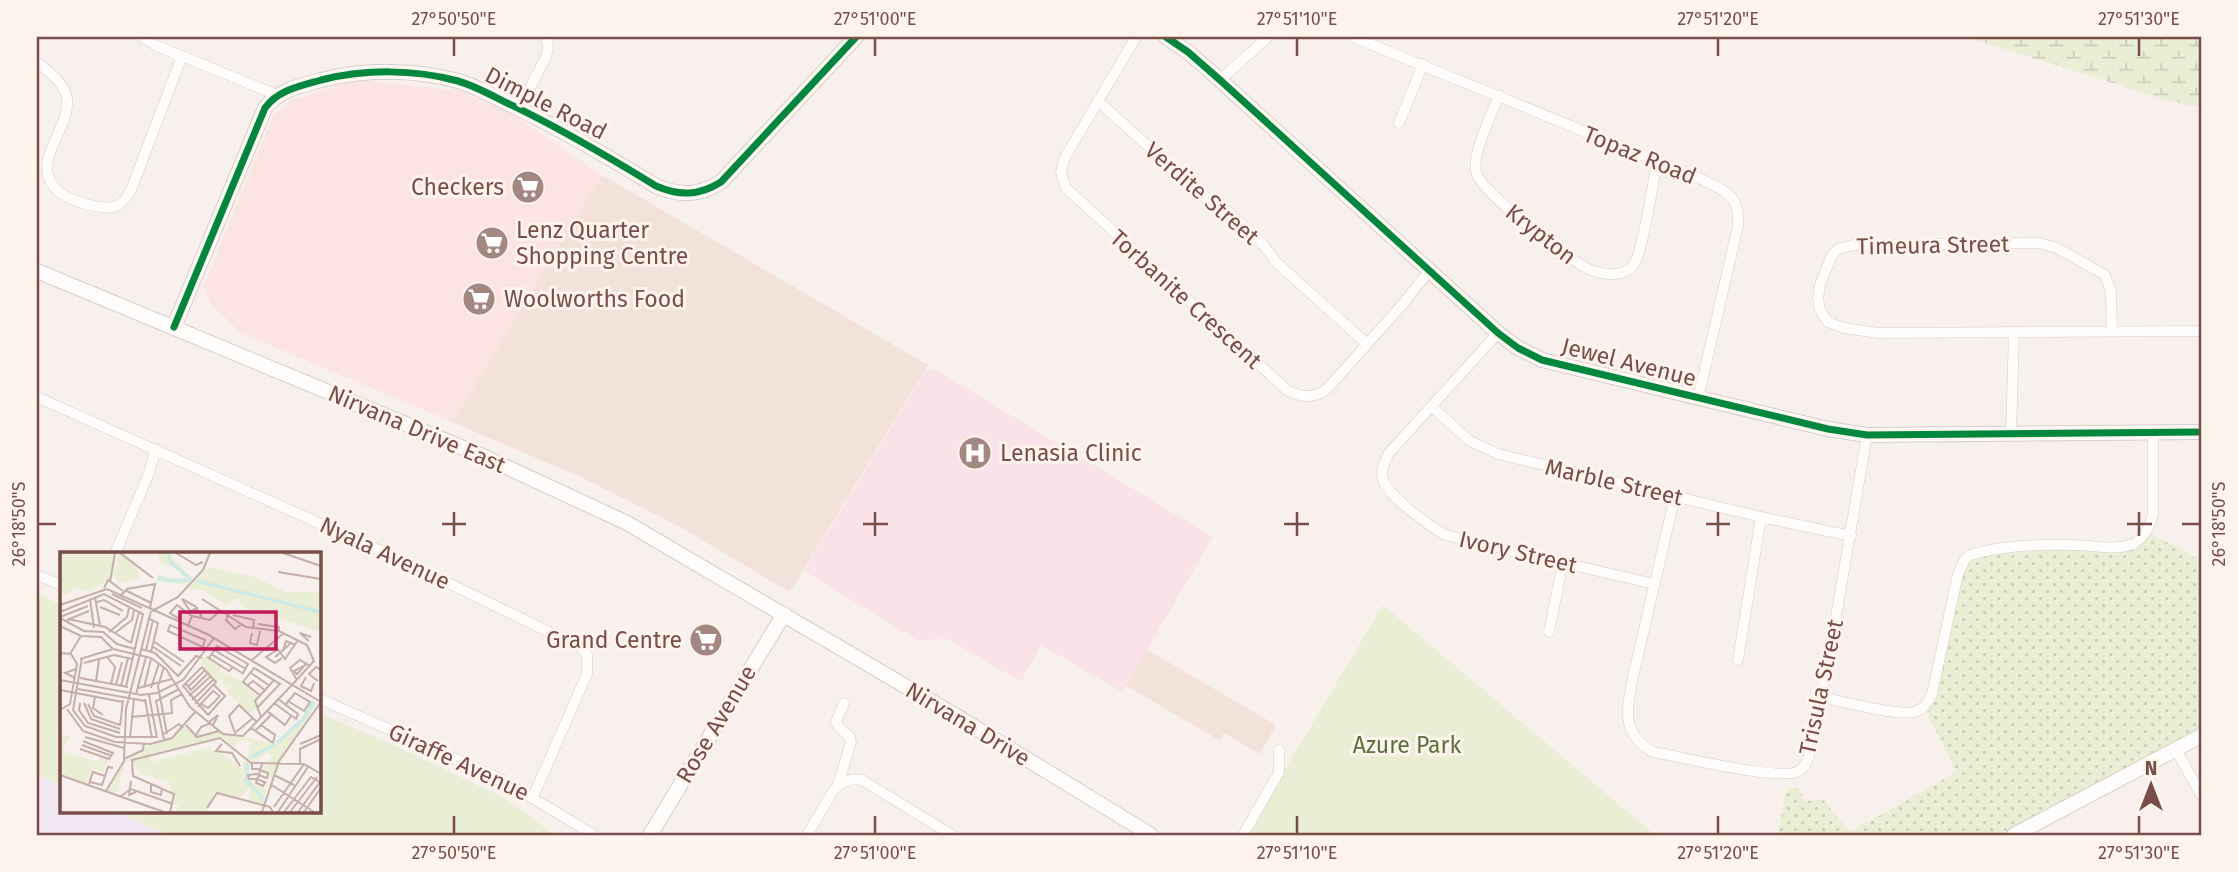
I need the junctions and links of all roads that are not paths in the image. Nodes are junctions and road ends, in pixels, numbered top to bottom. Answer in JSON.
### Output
{"nodes":[{"id":1,"x":142,"y":37,"type":"edge"},
{"id":2,"x":546,"y":37,"type":"edge"},
{"id":3,"x":856,"y":37,"type":"edge"},
{"id":4,"x":1136,"y":37,"type":"edge"},
{"id":5,"x":1166,"y":37,"type":"edge"},
{"id":6,"x":1268,"y":37,"type":"edge"},
{"id":7,"x":1353,"y":37,"type":"edge"},
{"id":8,"x":182,"y":56,"type":"junction"},
{"id":9,"x":37,"y":62,"type":"edge"},
{"id":10,"x":1423,"y":64,"type":"junction"},
{"id":11,"x":1220,"y":80,"type":"junction"},
{"id":12,"x":277,"y":95,"type":"junction"},
{"id":13,"x":1499,"y":95,"type":"junction"},
{"id":14,"x":1098,"y":101,"type":"junction"},
{"id":15,"x":519,"y":108,"type":"junction"},
{"id":16,"x":1399,"y":122,"type":"dead end"},
{"id":17,"x":1657,"y":161,"type":"junction"},
{"id":18,"x":37,"y":271,"type":"edge"},
{"id":19,"x":1429,"y":271,"type":"junction"},
{"id":20,"x":174,"y":327,"type":"junction"},
{"id":21,"x":2201,"y":331,"type":"edge"},
{"id":22,"x":2112,"y":332,"type":"junction"},
{"id":23,"x":1498,"y":333,"type":"junction"},
{"id":24,"x":2014,"y":333,"type":"junction"},
{"id":25,"x":1366,"y":344,"type":"junction"},
{"id":26,"x":37,"y":397,"type":"edge"},
{"id":27,"x":1698,"y":399,"type":"junction"},
{"id":28,"x":1432,"y":407,"type":"junction"},
{"id":29,"x":2153,"y":432,"type":"junction"},
{"id":30,"x":2201,"y":432,"type":"edge"},
{"id":31,"x":2011,"y":434,"type":"junction"},
{"id":32,"x":1867,"y":435,"type":"junction"},
{"id":33,"x":156,"y":449,"type":"junction"},
{"id":34,"x":1675,"y":496,"type":"junction"},
{"id":35,"x":1760,"y":517,"type":"junction"},
{"id":36,"x":1851,"y":536,"type":"junction"},
{"id":37,"x":116,"y":552,"type":"edge"},
{"id":38,"x":1563,"y":562,"type":"junction"},
{"id":39,"x":37,"y":575,"type":"edge"},
{"id":40,"x":1654,"y":584,"type":"junction"},
{"id":41,"x":60,"y":585,"type":"edge"},
{"id":42,"x":784,"y":614,"type":"junction"},
{"id":43,"x":1549,"y":632,"type":"dead end"},
{"id":44,"x":1738,"y":660,"type":"dead end"},
{"id":45,"x":1821,"y":697,"type":"junction"},
{"id":46,"x":320,"y":699,"type":"edge"},
{"id":47,"x":844,"y":703,"type":"dead end"},
{"id":48,"x":2201,"y":736,"type":"edge"},
{"id":49,"x":1279,"y":750,"type":"dead end"},
{"id":50,"x":2176,"y":750,"type":"junction"},
{"id":51,"x":838,"y":785,"type":"junction"},
{"id":52,"x":2201,"y":794,"type":"edge"},
{"id":53,"x":533,"y":797,"type":"junction"},
{"id":54,"x":594,"y":835,"type":"edge"},
{"id":55,"x":650,"y":835,"type":"edge"},
{"id":56,"x":807,"y":835,"type":"edge"},
{"id":57,"x":951,"y":835,"type":"edge"},
{"id":58,"x":1152,"y":835,"type":"edge"},
{"id":59,"x":1243,"y":835,"type":"edge"},
{"id":60,"x":2014,"y":835,"type":"edge"}],
"edges":[{"from":1,"to":8,"type":"street"},
{"from":2,"to":15,"type":"street"},
{"from":3,"to":15,"type":"street","name":"Dimple Road"},
{"from":4,"to":14,"type":"street","name":"Torbanite Crescent"},
{"from":5,"to":11,"type":"street","name":"Jewel Avenue"},
{"from":6,"to":11,"type":"street"},
{"from":7,"to":10,"type":"street","name":"Topaz Road"},
{"from":8,"to":9,"type":"street"},
{"from":8,"to":12,"type":"street"},
{"from":10,"to":13,"type":"street","name":"Topaz Road"},
{"from":10,"to":16,"type":"street"},
{"from":11,"to":19,"type":"street","name":"Jewel Avenue"},
{"from":12,"to":15,"type":"street","name":"Dimple Road"},
{"from":12,"to":20,"type":"street"},
{"from":13,"to":17,"type":"street","name":"Topaz Road"},
{"from":13,"to":17,"type":"street","name":"Krypton"},
{"from":14,"to":25,"type":"street","name":"Verdite Street"},
{"from":14,"to":25,"type":"street","name":"Torbanite Crescent"},
{"from":17,"to":27,"type":"street","name":"Topaz Road"},
{"from":18,"to":20,"type":"street","name":"Nirvana Drive East"},
{"from":19,"to":23,"type":"street","name":"Jewel Avenue"},
{"from":19,"to":25,"type":"street","name":"Torbanite Crescent"},
{"from":20,"to":42,"type":"street","name":"Nirvana Drive East"},
{"from":21,"to":22,"type":"street"},
{"from":22,"to":24,"type":"street"},
{"from":22,"to":24,"type":"street","name":"Timeura Street"},
{"from":23,"to":27,"type":"street","name":"Jewel Avenue"},
{"from":23,"to":28,"type":"street","name":"Ivory Street"},
{"from":24,"to":31,"type":"street"},
{"from":26,"to":33,"type":"street","name":"Nyala Avenue"},
{"from":27,"to":32,"type":"street","name":"Jewel Avenue"},
{"from":28,"to":34,"type":"street","name":"Marble Street"},
{"from":28,"to":38,"type":"street","name":"Ivory Street"},
{"from":29,"to":30,"type":"street","name":"Jewel Avenue"},
{"from":29,"to":31,"type":"street","name":"Jewel Avenue"},
{"from":29,"to":45,"type":"street"},
{"from":31,"to":32,"type":"street","name":"Jewel Avenue"},
{"from":32,"to":36,"type":"street","name":"Trisula Street"},
{"from":33,"to":37,"type":"street"},
{"from":33,"to":53,"type":"street","name":"Nyala Avenue"},
{"from":34,"to":35,"type":"street","name":"Marble Street"},
{"from":34,"to":40,"type":"street","name":"Trisula Street"},
{"from":35,"to":36,"type":"street","name":"Marble Street"},
{"from":35,"to":44,"type":"street"},
{"from":36,"to":45,"type":"street","name":"Trisula Street"},
{"from":38,"to":40,"type":"street","name":"Ivory Street"},
{"from":38,"to":43,"type":"street"},
{"from":39,"to":41,"type":"street"},
{"from":40,"to":45,"type":"street","name":"Trisula Street"},
{"from":42,"to":55,"type":"street","name":"Rose Avenue"},
{"from":42,"to":58,"type":"street","name":"Nirvana Drive"},
{"from":46,"to":53,"type":"street","name":"Giraffe Avenue"},
{"from":47,"to":51,"type":"street"},
{"from":48,"to":50,"type":"street"},
{"from":49,"to":59,"type":"street"},
{"from":50,"to":52,"type":"street"},
{"from":50,"to":60,"type":"street"},
{"from":51,"to":56,"type":"street"},
{"from":51,"to":57,"type":"street"},
{"from":53,"to":54,"type":"street","name":"Giraffe Avenue"}]}
